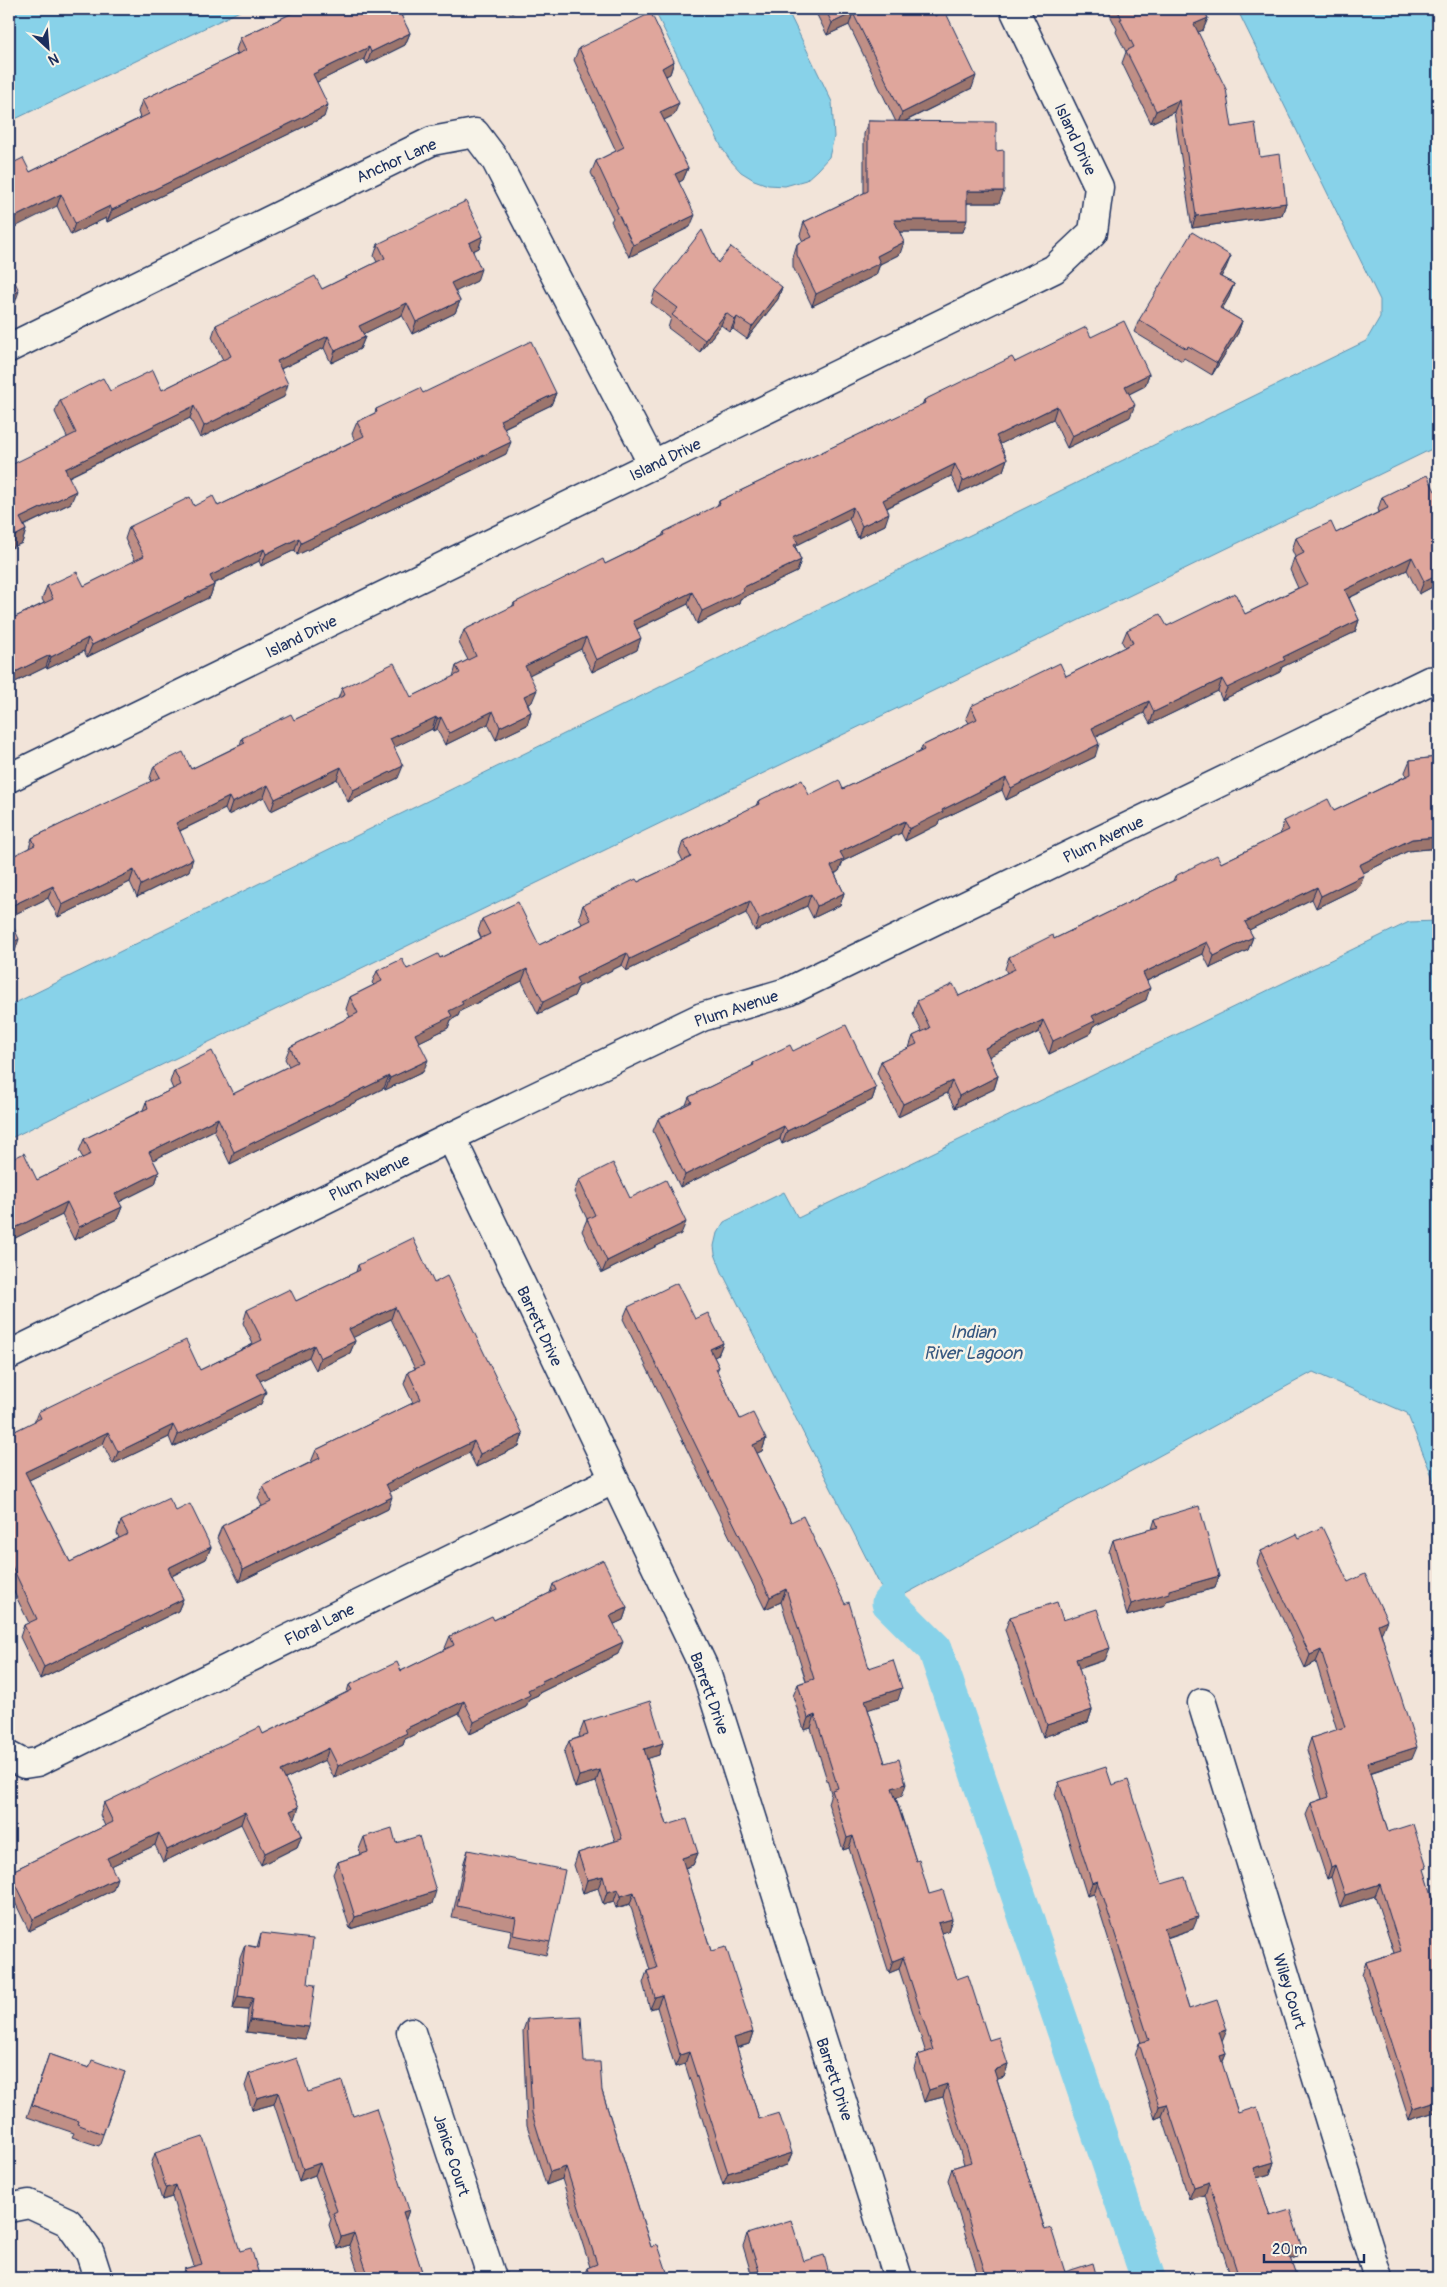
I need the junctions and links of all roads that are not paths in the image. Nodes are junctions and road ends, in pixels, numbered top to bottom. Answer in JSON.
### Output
{"nodes":[{"id":1,"x":1014,"y":9,"type":"edge"},
{"id":2,"x":9,"y":348,"type":"edge"},
{"id":3,"x":653,"y":465,"type":"junction"},
{"id":4,"x":1438,"y":680,"type":"edge"},
{"id":5,"x":9,"y":778,"type":"edge"},
{"id":6,"x":451,"y":1137,"type":"junction"},
{"id":7,"x":9,"y":1355,"type":"edge"},
{"id":8,"x":613,"y":1480,"type":"junction"},
{"id":9,"x":1202,"y":1703,"type":"dead end"},
{"id":10,"x":16,"y":1760,"type":"edge"},
{"id":11,"x":411,"y":2032,"type":"dead end"},
{"id":12,"x":9,"y":2208,"type":"edge"},
{"id":13,"x":98,"y":2278,"type":"edge"},
{"id":14,"x":492,"y":2278,"type":"edge"},
{"id":15,"x":898,"y":2278,"type":"edge"},
{"id":16,"x":1378,"y":2278,"type":"edge"}],
"edges":[{"from":1,"to":3,"type":"street","name":"Island Drive"},
{"from":2,"to":3,"type":"street","name":"Anchor Lane"},
{"from":3,"to":5,"type":"street","name":"Island Drive"},
{"from":4,"to":6,"type":"street","name":"Plum Avenue"},
{"from":6,"to":7,"type":"street","name":"Plum Avenue"},
{"from":6,"to":8,"type":"street","name":"Barrett Drive"},
{"from":8,"to":10,"type":"street","name":"Floral Lane"},
{"from":8,"to":15,"type":"street","name":"Barrett Drive"},
{"from":9,"to":16,"type":"street","name":"Wiley Court"},
{"from":11,"to":14,"type":"street","name":"Janice Court"},
{"from":12,"to":13,"type":"street"}]}
